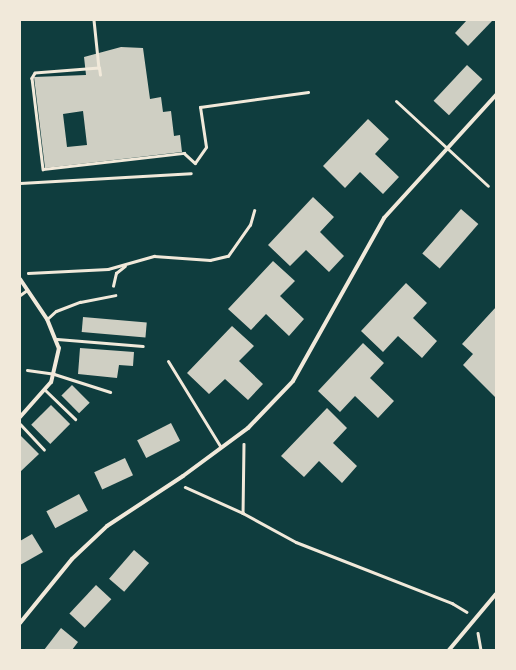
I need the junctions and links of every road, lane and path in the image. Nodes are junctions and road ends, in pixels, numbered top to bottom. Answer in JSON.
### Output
{"nodes":[{"id":1,"x":94,"y":20,"type":"edge"},
{"id":2,"x":99,"y":68,"type":"junction"},
{"id":3,"x":100,"y":75,"type":"dead end"},
{"id":4,"x":308,"y":92,"type":"dead end"},
{"id":5,"x":496,"y":95,"type":"edge"},
{"id":6,"x":396,"y":101,"type":"dead end"},
{"id":7,"x":447,"y":147,"type":"junction"},
{"id":8,"x":191,"y":173,"type":"dead end"},
{"id":9,"x":20,"y":183,"type":"edge"},
{"id":10,"x":488,"y":186,"type":"dead end"},
{"id":11,"x":254,"y":211,"type":"dead end"},
{"id":12,"x":127,"y":265,"type":"junction"},
{"id":13,"x":20,"y":274,"type":"edge"},
{"id":14,"x":20,"y":279,"type":"edge"},
{"id":15,"x":27,"y":290,"type":"junction"},
{"id":16,"x":20,"y":294,"type":"edge"},
{"id":17,"x":116,"y":295,"type":"joint"},
{"id":18,"x":47,"y":319,"type":"junction"},
{"id":19,"x":57,"y":340,"type":"junction"},
{"id":20,"x":143,"y":346,"type":"dead end"},
{"id":21,"x":168,"y":361,"type":"dead end"},
{"id":22,"x":27,"y":370,"type":"dead end"},
{"id":23,"x":54,"y":374,"type":"junction"},
{"id":24,"x":45,"y":390,"type":"junction"},
{"id":25,"x":110,"y":392,"type":"dead end"},
{"id":26,"x":20,"y":417,"type":"edge"},
{"id":27,"x":75,"y":419,"type":"dead end"},
{"id":28,"x":20,"y":424,"type":"edge"},
{"id":29,"x":245,"y":430,"type":"junction"},
{"id":30,"x":220,"y":446,"type":"junction"},
{"id":31,"x":44,"y":450,"type":"dead end"},
{"id":32,"x":173,"y":482,"type":"junction"},
{"id":33,"x":243,"y":513,"type":"junction"},
{"id":34,"x":496,"y":594,"type":"edge"},
{"id":35,"x":475,"y":618,"type":"junction"},
{"id":36,"x":20,"y":623,"type":"edge"},
{"id":37,"x":449,"y":650,"type":"edge"},
{"id":38,"x":481,"y":650,"type":"edge"}],
"edges":[{"from":1,"to":2,"type":"path"},
{"from":2,"to":3,"type":"path"},
{"from":2,"to":4,"type":"path"},
{"from":5,"to":7,"type":"street"},
{"from":6,"to":7,"type":"lane"},
{"from":7,"to":10,"type":"lane"},
{"from":7,"to":29,"type":"street"},
{"from":8,"to":9,"type":"lane"},
{"from":11,"to":12,"type":"path"},
{"from":12,"to":13,"type":"path"},
{"from":12,"to":17,"type":"path"},
{"from":14,"to":15,"type":"street"},
{"from":15,"to":16,"type":"lane"},
{"from":15,"to":18,"type":"street"},
{"from":17,"to":18,"type":"lane"},
{"from":18,"to":19,"type":"street"},
{"from":19,"to":20,"type":"lane"},
{"from":19,"to":23,"type":"street"},
{"from":21,"to":30,"type":"lane"},
{"from":22,"to":23,"type":"lane"},
{"from":23,"to":24,"type":"street"},
{"from":23,"to":25,"type":"lane"},
{"from":24,"to":26,"type":"street"},
{"from":24,"to":27,"type":"lane"},
{"from":28,"to":31,"type":"lane"},
{"from":29,"to":30,"type":"street"},
{"from":29,"to":33,"type":"path"},
{"from":30,"to":32,"type":"street"},
{"from":32,"to":33,"type":"path"},
{"from":32,"to":36,"type":"street"},
{"from":33,"to":35,"type":"path"},
{"from":34,"to":35,"type":"street"},
{"from":35,"to":37,"type":"street"},
{"from":35,"to":38,"type":"path"}]}
